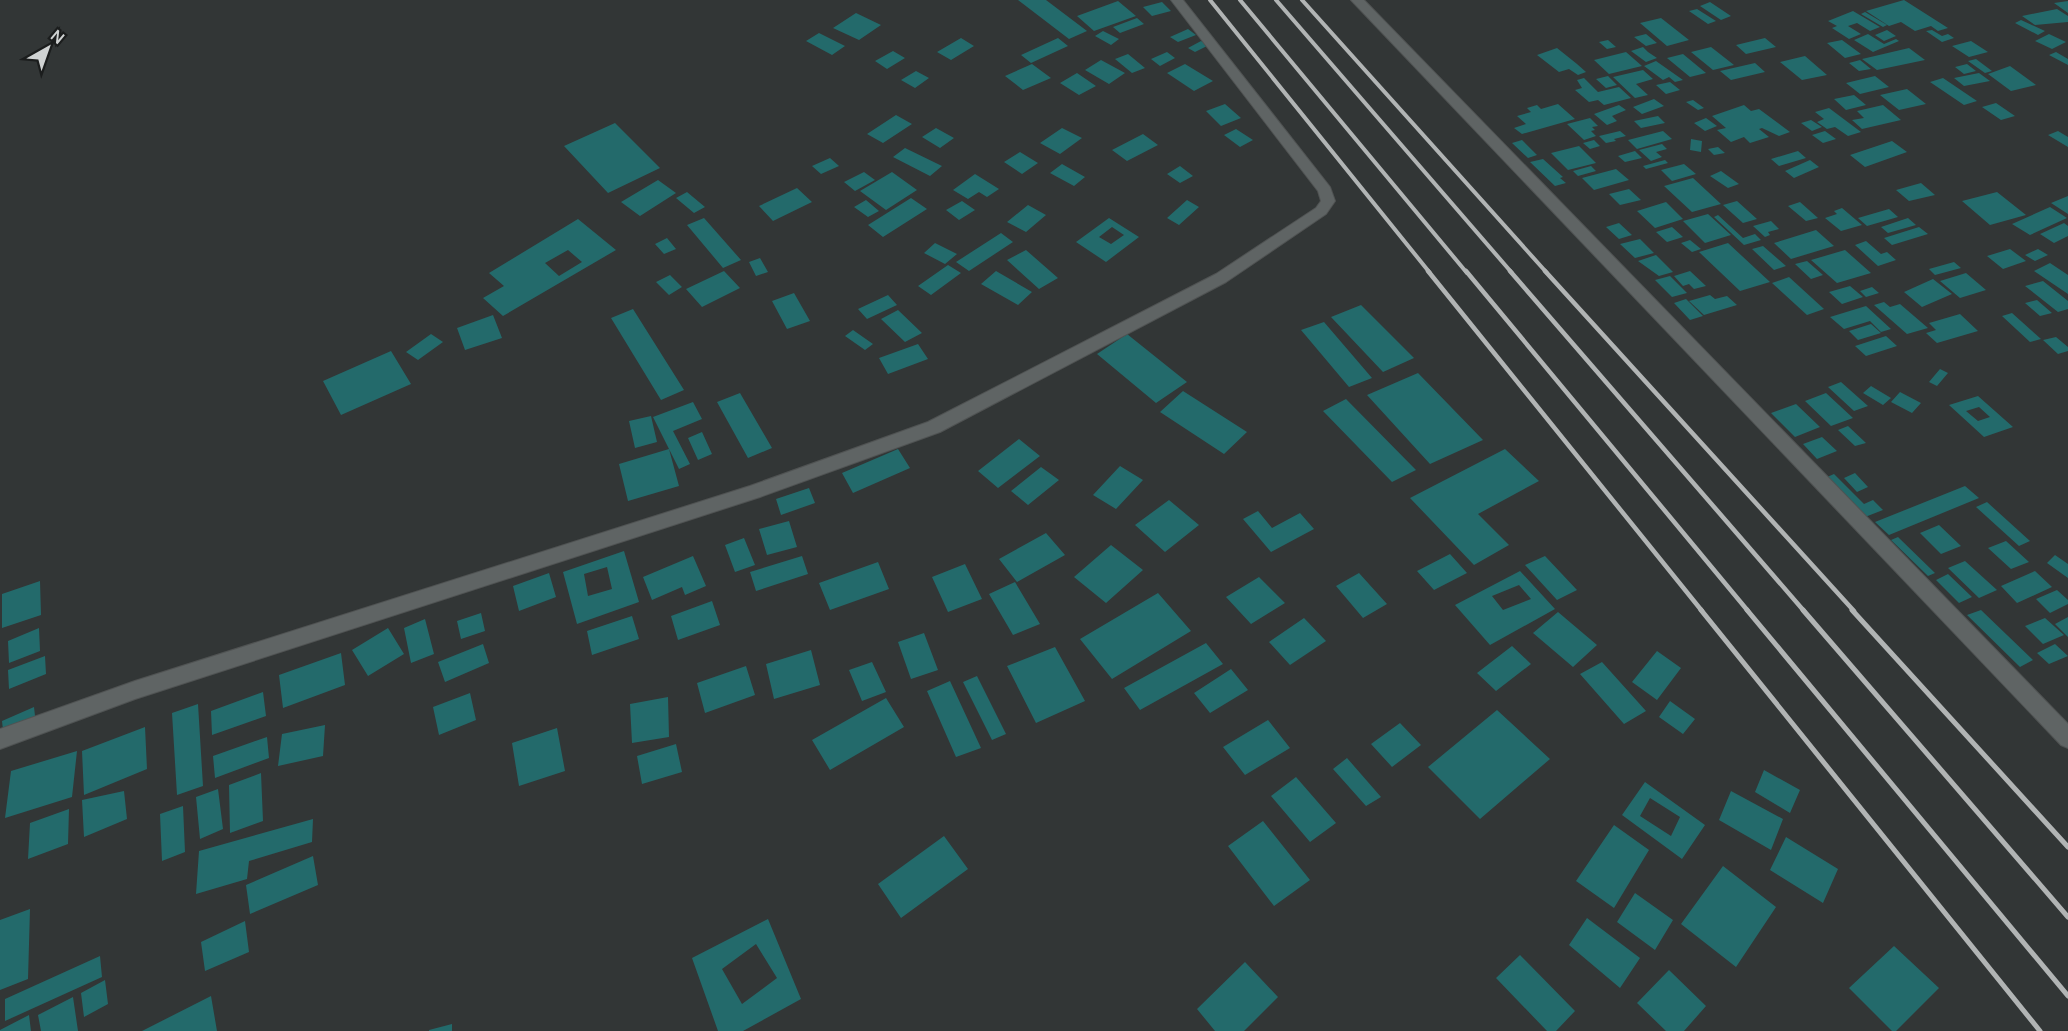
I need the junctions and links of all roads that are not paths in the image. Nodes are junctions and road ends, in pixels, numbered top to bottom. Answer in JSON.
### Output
{"nodes":[{"id":1,"x":1177,"y":0,"type":"edge"},
{"id":2,"x":1357,"y":0,"type":"edge"},
{"id":3,"x":2068,"y":738,"type":"edge"},
{"id":4,"x":0,"y":739,"type":"edge"}],
"edges":[{"from":1,"to":4,"type":"street"},
{"from":2,"to":3,"type":"street"}]}
